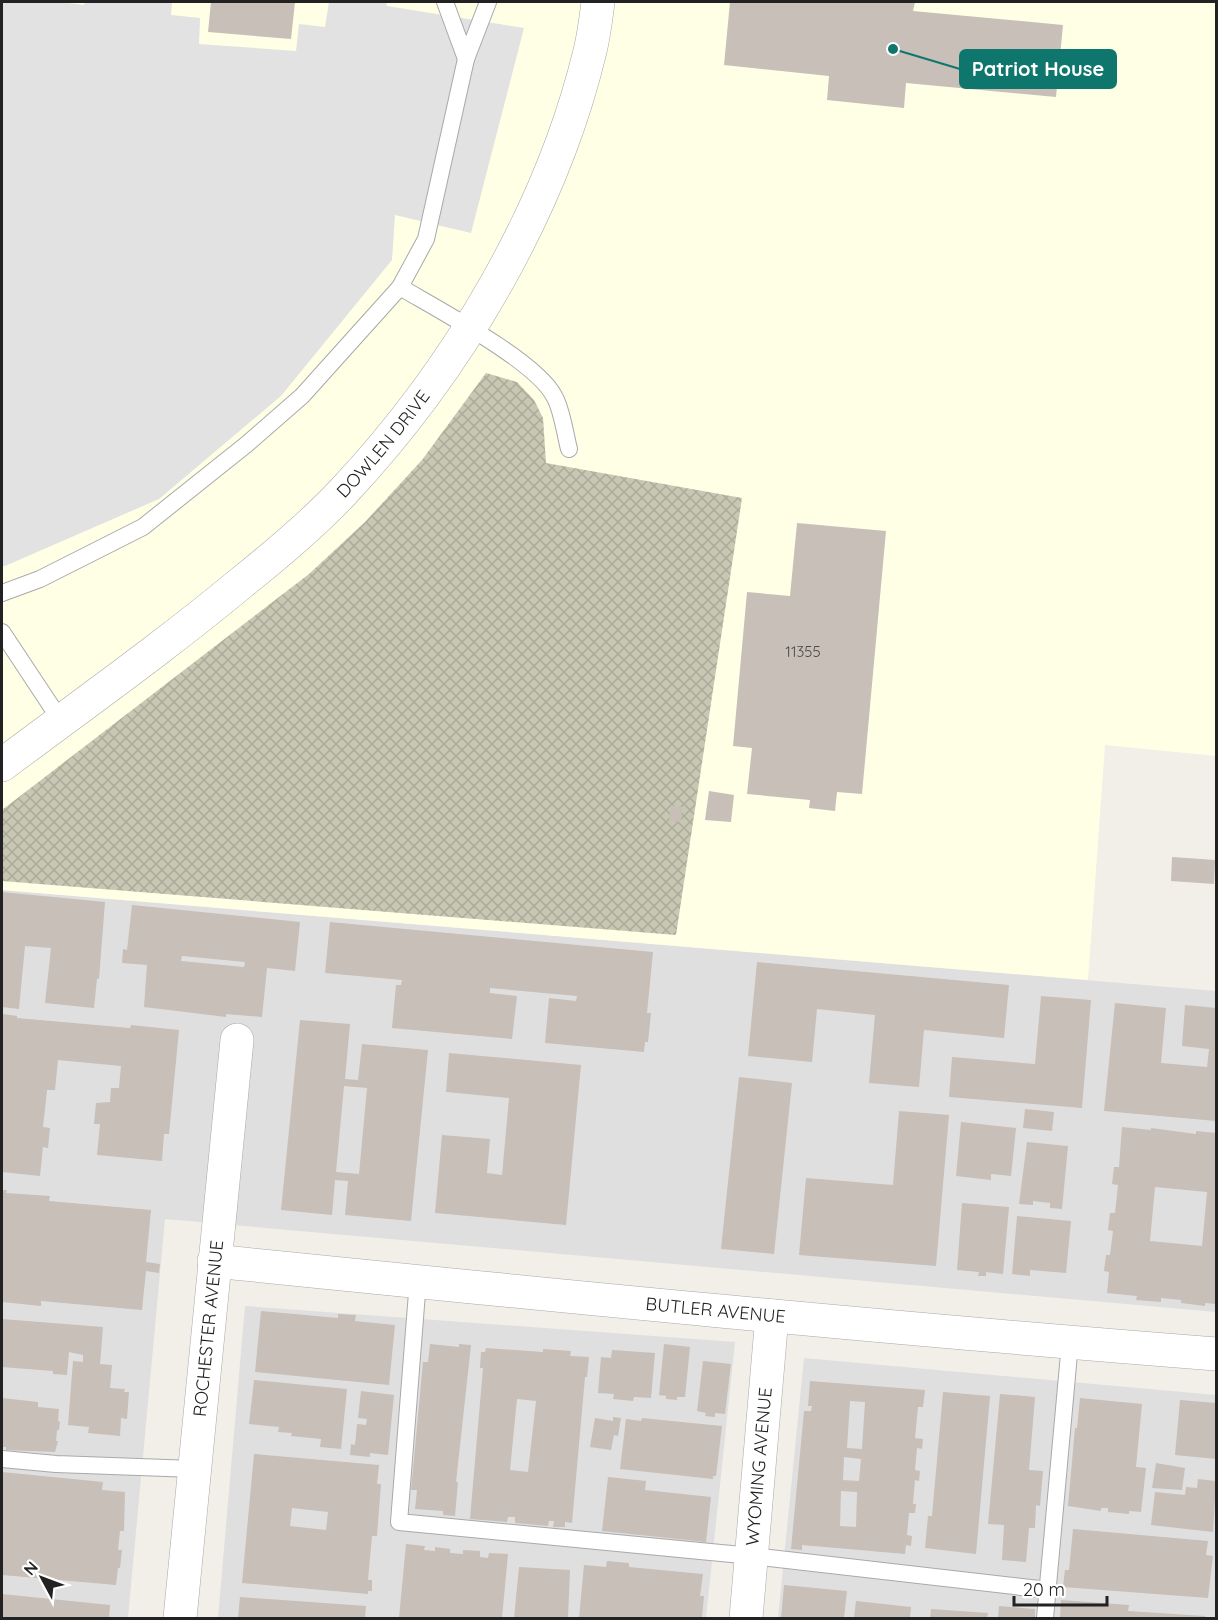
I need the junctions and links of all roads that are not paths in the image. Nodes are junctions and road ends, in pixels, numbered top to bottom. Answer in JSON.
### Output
{"nodes":[{"id":1,"x":445,"y":2,"type":"edge"},
{"id":2,"x":488,"y":2,"type":"edge"},
{"id":3,"x":598,"y":2,"type":"edge"},
{"id":4,"x":466,"y":59,"type":"junction"},
{"id":5,"x":400,"y":287,"type":"junction"},
{"id":6,"x":470,"y":329,"type":"junction"},
{"id":7,"x":569,"y":449,"type":"dead end"},
{"id":8,"x":2,"y":593,"type":"edge"},
{"id":9,"x":2,"y":632,"type":"edge"},
{"id":10,"x":61,"y":721,"type":"junction"},
{"id":11,"x":2,"y":765,"type":"edge"},
{"id":12,"x":237,"y":1040,"type":"dead end"},
{"id":13,"x":214,"y":1261,"type":"junction"},
{"id":14,"x":418,"y":1280,"type":"junction"},
{"id":15,"x":771,"y":1316,"type":"junction"},
{"id":16,"x":1070,"y":1343,"type":"junction"},
{"id":17,"x":1216,"y":1354,"type":"edge"},
{"id":18,"x":2,"y":1459,"type":"edge"},
{"id":19,"x":194,"y":1469,"type":"junction"},
{"id":20,"x":752,"y":1556,"type":"junction"},
{"id":21,"x":1048,"y":1590,"type":"junction"},
{"id":22,"x":180,"y":1618,"type":"edge"},
{"id":23,"x":746,"y":1618,"type":"edge"},
{"id":24,"x":1045,"y":1618,"type":"edge"}],
"edges":[{"from":1,"to":4,"type":"lane"},
{"from":2,"to":4,"type":"lane"},
{"from":3,"to":6,"type":"street","name":"DOWLEN DRIVE"},
{"from":4,"to":5,"type":"lane"},
{"from":5,"to":6,"type":"lane"},
{"from":5,"to":8,"type":"lane"},
{"from":6,"to":7,"type":"lane"},
{"from":6,"to":10,"type":"street","name":"DOWLEN DRIVE"},
{"from":9,"to":10,"type":"lane"},
{"from":10,"to":11,"type":"street","name":"DOWLEN DRIVE"},
{"from":12,"to":13,"type":"street","name":"ROCHESTER AVENUE"},
{"from":13,"to":14,"type":"street","name":"BUTLER AVENUE"},
{"from":13,"to":19,"type":"street","name":"ROCHESTER AVENUE"},
{"from":14,"to":15,"type":"street","name":"BUTLER AVENUE"},
{"from":14,"to":20,"type":"lane"},
{"from":15,"to":16,"type":"street","name":"BUTLER AVENUE"},
{"from":15,"to":20,"type":"street","name":"WYOMING AVENUE"},
{"from":16,"to":17,"type":"street","name":"BUTLER AVENUE"},
{"from":16,"to":21,"type":"lane"},
{"from":18,"to":19,"type":"lane"},
{"from":19,"to":22,"type":"street","name":"ROCHESTER AVENUE"},
{"from":20,"to":21,"type":"lane"},
{"from":20,"to":23,"type":"street","name":"WYOMING AVENUE"},
{"from":21,"to":24,"type":"lane"}]}
